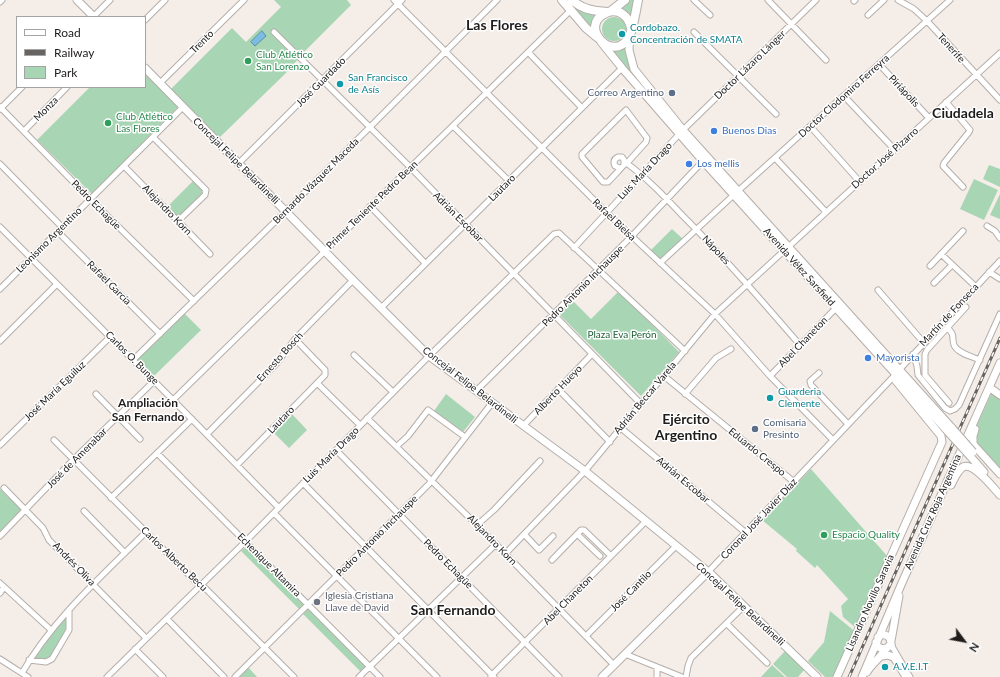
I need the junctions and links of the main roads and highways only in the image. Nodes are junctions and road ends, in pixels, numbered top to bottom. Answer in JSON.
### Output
{"nodes":[{"id":1,"x":77,"y":0,"type":"edge"},
{"id":2,"x":562,"y":0,"type":"edge"},
{"id":3,"x":572,"y":0,"type":"edge"},
{"id":4,"x":626,"y":0,"type":"edge"},
{"id":5,"x":638,"y":0,"type":"edge"},
{"id":6,"x":610,"y":12,"type":"junction"},
{"id":7,"x":92,"y":16,"type":"edge"},
{"id":8,"x":631,"y":31,"type":"junction"},
{"id":9,"x":599,"y":40,"type":"junction"},
{"id":10,"x":146,"y":69,"type":"edge"},
{"id":11,"x":681,"y":132,"type":"junction"},
{"id":12,"x":736,"y":193,"type":"junction"},
{"id":13,"x":786,"y":248,"type":"junction"},
{"id":14,"x":1000,"y":363,"type":"edge"},
{"id":15,"x":897,"y":372,"type":"junction"},
{"id":16,"x":1000,"y":374,"type":"edge"},
{"id":17,"x":991,"y":388,"type":"junction"},
{"id":18,"x":1000,"y":395,"type":"edge"},
{"id":19,"x":978,"y":423,"type":"junction"},
{"id":20,"x":966,"y":440,"type":"junction"},
{"id":21,"x":971,"y":454,"type":"junction"},
{"id":22,"x":1000,"y":474,"type":"edge"},
{"id":23,"x":1000,"y":481,"type":"edge"},
{"id":24,"x":1000,"y":489,"type":"edge"},
{"id":25,"x":1000,"y":495,"type":"edge"},
{"id":26,"x":919,"y":546,"type":"junction"},
{"id":27,"x":708,"y":572,"type":"junction"},
{"id":28,"x":901,"y":585,"type":"junction"},
{"id":29,"x":877,"y":640,"type":"junction"},
{"id":30,"x":891,"y":642,"type":"junction"},
{"id":31,"x":884,"y":651,"type":"junction"},
{"id":32,"x":893,"y":657,"type":"road end"},
{"id":33,"x":602,"y":677,"type":"edge"},
{"id":34,"x":817,"y":677,"type":"edge"},
{"id":35,"x":837,"y":677,"type":"edge"},
{"id":36,"x":863,"y":677,"type":"edge"}],
"edges":[{"from":1,"to":7,"type":"main road"},
{"from":2,"to":9,"type":"main road","name":"Avenida Vélez Sarsfield"},
{"from":3,"to":6,"type":"main road"},
{"from":4,"to":6,"type":"main road"},
{"from":5,"to":8,"type":"main road"},
{"from":6,"to":8,"type":"main road"},
{"from":6,"to":9,"type":"main road"},
{"from":8,"to":9,"type":"main road"},
{"from":8,"to":11,"type":"main road","name":"Avenida Vélez Sarsfield"},
{"from":9,"to":11,"type":"main road","name":"Avenida Vélez Sarsfield"},
{"from":10,"to":27,"type":"main road","name":"Concejal Felipe Belardinelli"},
{"from":11,"to":12,"type":"main road","name":"Avenida Vélez Sarsfield"},
{"from":11,"to":12,"type":"main road","name":"Avenida Vélez Sarsfield"},
{"from":12,"to":13,"type":"main road","name":"Avenida Vélez Sarsfield"},
{"from":13,"to":15,"type":"main road","name":"Avenida Vélez Sarsfield"},
{"from":13,"to":15,"type":"main road","name":"Avenida Vélez Sarsfield"},
{"from":14,"to":17,"type":"main road"},
{"from":15,"to":21,"type":"main road","name":"Avenida Vélez Sarsfield","bridge":true},
{"from":15,"to":35,"type":"main road","name":"Lisandro Novillo Saravia"},
{"from":16,"to":17,"type":"main road"},
{"from":17,"to":18,"type":"main road"},
{"from":17,"to":19,"type":"main road"},
{"from":17,"to":20,"type":"main road"},
{"from":19,"to":20,"type":"main road"},
{"from":19,"to":22,"type":"main road"},
{"from":20,"to":26,"type":"main road","name":"Avenida Cruz Roja Argentina"},
{"from":21,"to":23,"type":"main road","name":"Avenida Vélez Sarsfield"},
{"from":21,"to":24,"type":"main road","name":"Avenida Vélez Sarsfield"},
{"from":25,"to":26,"type":"main road"},
{"from":26,"to":28,"type":"main road","name":"Avenida Cruz Roja Argentina"},
{"from":27,"to":33,"type":"main road","name":"Coronel José Javier Díaz"},
{"from":27,"to":34,"type":"main road","name":"Concejal Felipe Belardinelli"},
{"from":28,"to":29,"type":"main road","name":"Avenida Cruz Roja Argentina"},
{"from":28,"to":30,"type":"main road","name":"Avenida Cruz Roja Argentina"},
{"from":29,"to":30,"type":"main road"},
{"from":29,"to":31,"type":"main road"},
{"from":29,"to":36,"type":"main road","name":"Avenida Cruz Roja Argentina"},
{"from":30,"to":31,"type":"main road"},
{"from":31,"to":32,"type":"main road"},
{"from":31,"to":36,"type":"main road","name":"Avenida Cruz Roja Argentina"}]}
